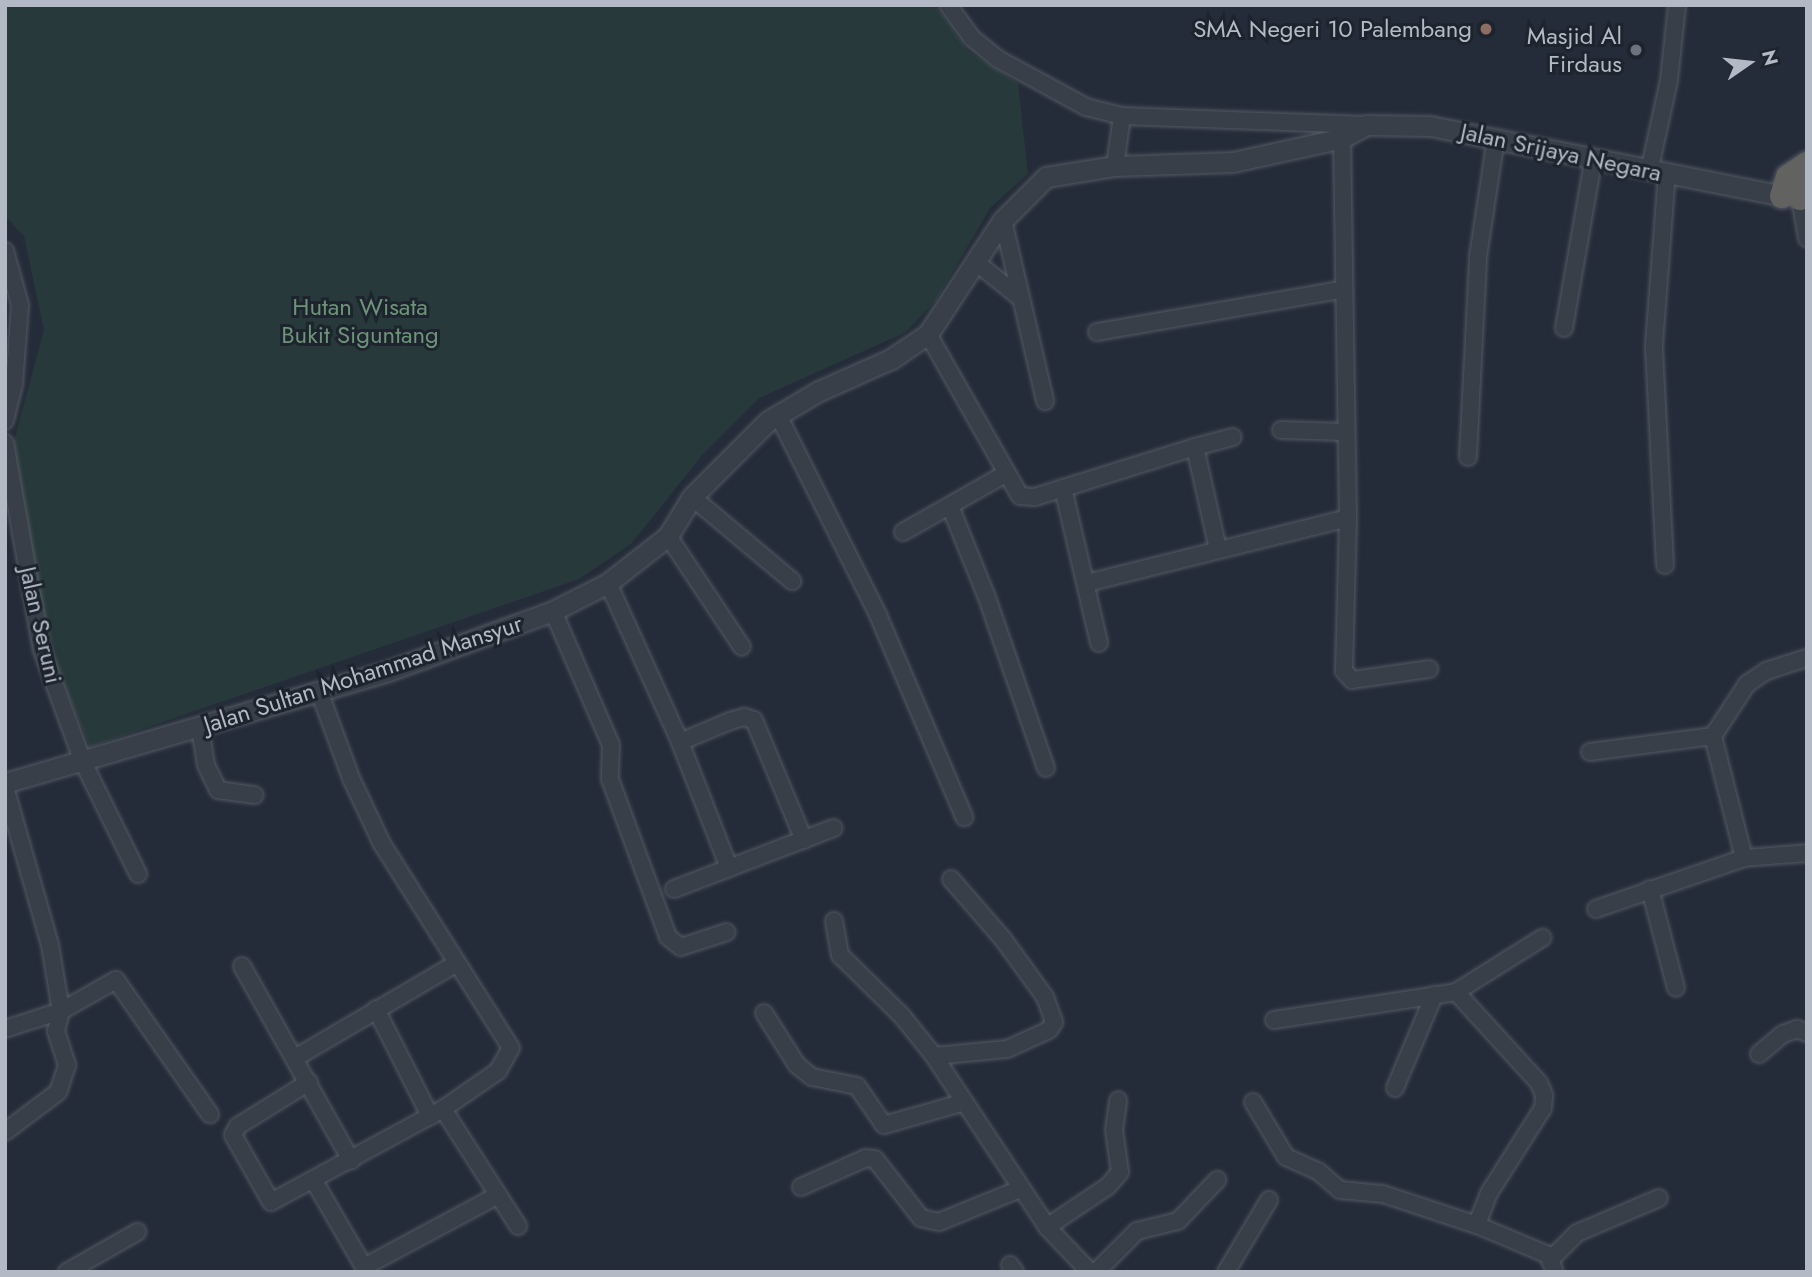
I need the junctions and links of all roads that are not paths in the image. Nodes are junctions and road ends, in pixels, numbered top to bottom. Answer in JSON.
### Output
{"nodes":[{"id":1,"x":948,"y":5,"type":"edge"},
{"id":2,"x":1677,"y":5,"type":"edge"},
{"id":3,"x":1122,"y":116,"type":"junction"},
{"id":4,"x":1366,"y":125,"type":"junction"},
{"id":5,"x":1342,"y":138,"type":"junction"},
{"id":6,"x":1496,"y":138,"type":"junction"},
{"id":7,"x":1592,"y":161,"type":"junction"},
{"id":8,"x":1807,"y":164,"type":"edge"},
{"id":9,"x":1115,"y":166,"type":"junction"},
{"id":10,"x":1658,"y":173,"type":"junction"},
{"id":11,"x":1796,"y":192,"type":"edge"},
{"id":12,"x":1003,"y":220,"type":"junction"},
{"id":13,"x":1807,"y":238,"type":"edge"},
{"id":14,"x":5,"y":251,"type":"edge"},
{"id":15,"x":976,"y":263,"type":"junction"},
{"id":16,"x":1341,"y":289,"type":"junction"},
{"id":17,"x":1017,"y":295,"type":"junction"},
{"id":18,"x":1564,"y":328,"type":"dead end"},
{"id":19,"x":1097,"y":332,"type":"dead end"},
{"id":20,"x":928,"y":334,"type":"junction"},
{"id":21,"x":1045,"y":401,"type":"dead end"},
{"id":22,"x":778,"y":415,"type":"junction"},
{"id":23,"x":5,"y":421,"type":"edge"},
{"id":24,"x":1281,"y":430,"type":"dead end"},
{"id":25,"x":1345,"y":432,"type":"junction"},
{"id":26,"x":1233,"y":437,"type":"dead end"},
{"id":27,"x":5,"y":443,"type":"edge"},
{"id":28,"x":1195,"y":447,"type":"junction"},
{"id":29,"x":1468,"y":457,"type":"dead end"},
{"id":30,"x":1005,"y":474,"type":"junction"},
{"id":31,"x":1063,"y":488,"type":"junction"},
{"id":32,"x":692,"y":497,"type":"junction"},
{"id":33,"x":950,"y":506,"type":"junction"},
{"id":34,"x":1348,"y":518,"type":"junction"},
{"id":35,"x":903,"y":532,"type":"dead end"},
{"id":36,"x":668,"y":536,"type":"junction"},
{"id":37,"x":1218,"y":550,"type":"junction"},
{"id":38,"x":1664,"y":565,"type":"dead end"},
{"id":39,"x":792,"y":581,"type":"dead end"},
{"id":40,"x":608,"y":583,"type":"junction"},
{"id":41,"x":1087,"y":583,"type":"junction"},
{"id":42,"x":553,"y":611,"type":"junction"},
{"id":43,"x":1099,"y":643,"type":"dead end"},
{"id":44,"x":742,"y":647,"type":"dead end"},
{"id":45,"x":1807,"y":658,"type":"edge"},
{"id":46,"x":1429,"y":669,"type":"dead end"},
{"id":47,"x":319,"y":691,"type":"junction"},
{"id":48,"x":200,"y":727,"type":"junction"},
{"id":49,"x":1713,"y":736,"type":"junction"},
{"id":50,"x":680,"y":742,"type":"junction"},
{"id":51,"x":1590,"y":752,"type":"dead end"},
{"id":52,"x":83,"y":762,"type":"junction"},
{"id":53,"x":1046,"y":768,"type":"dead end"},
{"id":54,"x":5,"y":785,"type":"edge"},
{"id":55,"x":255,"y":795,"type":"dead end"},
{"id":56,"x":964,"y":817,"type":"dead end"},
{"id":57,"x":834,"y":828,"type":"dead end"},
{"id":58,"x":804,"y":840,"type":"junction"},
{"id":59,"x":1807,"y":853,"type":"edge"},
{"id":60,"x":1744,"y":858,"type":"junction"},
{"id":61,"x":729,"y":868,"type":"junction"},
{"id":62,"x":138,"y":874,"type":"dead end"},
{"id":63,"x":951,"y":879,"type":"dead end"},
{"id":64,"x":674,"y":889,"type":"dead end"},
{"id":65,"x":1650,"y":890,"type":"junction"},
{"id":66,"x":1596,"y":909,"type":"dead end"},
{"id":67,"x":834,"y":920,"type":"dead end"},
{"id":68,"x":727,"y":932,"type":"dead end"},
{"id":69,"x":1542,"y":938,"type":"dead end"},
{"id":70,"x":455,"y":964,"type":"junction"},
{"id":71,"x":242,"y":966,"type":"dead end"},
{"id":72,"x":1676,"y":988,"type":"dead end"},
{"id":73,"x":1455,"y":992,"type":"junction"},
{"id":74,"x":1434,"y":995,"type":"junction"},
{"id":75,"x":376,"y":1009,"type":"junction"},
{"id":76,"x":61,"y":1011,"type":"junction"},
{"id":77,"x":764,"y":1013,"type":"dead end"},
{"id":78,"x":1274,"y":1020,"type":"dead end"},
{"id":79,"x":5,"y":1029,"type":"edge"},
{"id":80,"x":1807,"y":1033,"type":"edge"},
{"id":81,"x":1759,"y":1054,"type":"dead end"},
{"id":82,"x":934,"y":1056,"type":"junction"},
{"id":83,"x":295,"y":1058,"type":"junction"},
{"id":84,"x":309,"y":1082,"type":"junction"},
{"id":85,"x":1395,"y":1088,"type":"dead end"},
{"id":86,"x":1118,"y":1100,"type":"dead end"},
{"id":87,"x":961,"y":1102,"type":"junction"},
{"id":88,"x":1253,"y":1102,"type":"dead end"},
{"id":89,"x":436,"y":1112,"type":"junction"},
{"id":90,"x":210,"y":1114,"type":"dead end"},
{"id":91,"x":5,"y":1132,"type":"edge"},
{"id":92,"x":351,"y":1160,"type":"junction"},
{"id":93,"x":1217,"y":1180,"type":"dead end"},
{"id":94,"x":314,"y":1181,"type":"junction"},
{"id":95,"x":801,"y":1187,"type":"dead end"},
{"id":96,"x":1020,"y":1189,"type":"junction"},
{"id":97,"x":498,"y":1195,"type":"junction"},
{"id":98,"x":1659,"y":1198,"type":"dead end"},
{"id":99,"x":1269,"y":1200,"type":"dead end"},
{"id":100,"x":1477,"y":1225,"type":"junction"},
{"id":101,"x":518,"y":1226,"type":"dead end"},
{"id":102,"x":1047,"y":1227,"type":"junction"},
{"id":103,"x":137,"y":1232,"type":"dead end"},
{"id":104,"x":1553,"y":1265,"type":"edge"},
{"id":105,"x":365,"y":1269,"type":"edge"},
{"id":106,"x":67,"y":1272,"type":"edge"},
{"id":107,"x":1090,"y":1272,"type":"edge"},
{"id":108,"x":1096,"y":1272,"type":"edge"},
{"id":109,"x":1226,"y":1272,"type":"edge"}],
"edges":[{"from":1,"to":3,"type":"street"},
{"from":2,"to":10,"type":"street"},
{"from":3,"to":4,"type":"street"},
{"from":3,"to":9,"type":"street"},
{"from":4,"to":5,"type":"street","name":"Jalan Srijaya Negara"},
{"from":4,"to":6,"type":"street","name":"Jalan Srijaya Negara"},
{"from":5,"to":9,"type":"street","name":"Jalan Sultan Mohammad Mansyur"},
{"from":5,"to":16,"type":"street"},
{"from":6,"to":7,"type":"street","name":"Jalan Srijaya Negara"},
{"from":6,"to":29,"type":"street"},
{"from":7,"to":10,"type":"street","name":"Jalan Srijaya Negara"},
{"from":7,"to":18,"type":"street"},
{"from":8,"to":11,"type":"highway"},
{"from":9,"to":12,"type":"street","name":"Jalan Sultan Mohammad Mansyur"},
{"from":10,"to":11,"type":"street","name":"Jalan Srijaya Negara"},
{"from":10,"to":38,"type":"street"},
{"from":11,"to":13,"type":"street"},
{"from":12,"to":15,"type":"street","name":"Jalan Sultan Mohammad Mansyur"},
{"from":12,"to":17,"type":"street"},
{"from":14,"to":23,"type":"street"},
{"from":15,"to":17,"type":"street"},
{"from":15,"to":20,"type":"street","name":"Jalan Sultan Mohammad Mansyur"},
{"from":16,"to":19,"type":"street"},
{"from":16,"to":25,"type":"street"},
{"from":17,"to":21,"type":"street"},
{"from":20,"to":22,"type":"street","name":"Jalan Sultan Mohammad Mansyur"},
{"from":20,"to":30,"type":"street"},
{"from":22,"to":32,"type":"street","name":"Jalan Sultan Mohammad Mansyur"},
{"from":22,"to":56,"type":"street"},
{"from":24,"to":25,"type":"street"},
{"from":25,"to":34,"type":"street"},
{"from":26,"to":28,"type":"street"},
{"from":27,"to":52,"type":"street","name":"Jalan Seruni"},
{"from":28,"to":31,"type":"street"},
{"from":28,"to":37,"type":"street"},
{"from":30,"to":31,"type":"street"},
{"from":30,"to":33,"type":"street"},
{"from":31,"to":41,"type":"street"},
{"from":32,"to":36,"type":"street","name":"Jalan Sultan Mohammad Mansyur"},
{"from":32,"to":39,"type":"street"},
{"from":33,"to":35,"type":"street"},
{"from":33,"to":53,"type":"street"},
{"from":34,"to":37,"type":"street"},
{"from":34,"to":46,"type":"street"},
{"from":36,"to":40,"type":"street","name":"Jalan Sultan Mohammad Mansyur"},
{"from":36,"to":44,"type":"street"},
{"from":37,"to":41,"type":"street"},
{"from":40,"to":42,"type":"street","name":"Jalan Sultan Mohammad Mansyur"},
{"from":40,"to":50,"type":"street"},
{"from":41,"to":43,"type":"street"},
{"from":42,"to":47,"type":"street","name":"Jalan Sultan Mohammad Mansyur"},
{"from":42,"to":68,"type":"street"},
{"from":45,"to":49,"type":"street"},
{"from":47,"to":48,"type":"street","name":"Jalan Sultan Mohammad Mansyur"},
{"from":47,"to":70,"type":"street"},
{"from":48,"to":52,"type":"street","name":"Jalan Sultan Mohammad Mansyur"},
{"from":48,"to":55,"type":"street"},
{"from":49,"to":51,"type":"street"},
{"from":49,"to":60,"type":"street"},
{"from":50,"to":58,"type":"street"},
{"from":50,"to":61,"type":"street"},
{"from":52,"to":54,"type":"street","name":"Jalan Sultan Mohammad Mansyur"},
{"from":52,"to":62,"type":"street","name":"Jalan Seruni"},
{"from":54,"to":76,"type":"street"},
{"from":57,"to":58,"type":"street"},
{"from":58,"to":61,"type":"street"},
{"from":59,"to":60,"type":"street"},
{"from":60,"to":65,"type":"street"},
{"from":61,"to":64,"type":"street"},
{"from":63,"to":82,"type":"street"},
{"from":65,"to":66,"type":"street"},
{"from":65,"to":72,"type":"street"},
{"from":67,"to":82,"type":"street"},
{"from":69,"to":73,"type":"street"},
{"from":70,"to":75,"type":"street"},
{"from":70,"to":89,"type":"street"},
{"from":71,"to":83,"type":"street"},
{"from":73,"to":74,"type":"street"},
{"from":73,"to":100,"type":"street"},
{"from":74,"to":78,"type":"street"},
{"from":74,"to":85,"type":"street"},
{"from":75,"to":83,"type":"street"},
{"from":75,"to":89,"type":"street"},
{"from":76,"to":79,"type":"street"},
{"from":76,"to":90,"type":"street"},
{"from":76,"to":91,"type":"street"},
{"from":77,"to":87,"type":"street"},
{"from":80,"to":81,"type":"street"},
{"from":82,"to":87,"type":"street"},
{"from":83,"to":84,"type":"street"},
{"from":84,"to":92,"type":"street"},
{"from":84,"to":94,"type":"street"},
{"from":86,"to":102,"type":"street"},
{"from":87,"to":96,"type":"street"},
{"from":88,"to":100,"type":"street"},
{"from":89,"to":92,"type":"street"},
{"from":89,"to":97,"type":"street"},
{"from":92,"to":94,"type":"street"},
{"from":93,"to":108,"type":"street"},
{"from":94,"to":105,"type":"street"},
{"from":95,"to":96,"type":"street"},
{"from":96,"to":102,"type":"street"},
{"from":97,"to":101,"type":"street"},
{"from":97,"to":105,"type":"street"},
{"from":98,"to":104,"type":"street"},
{"from":99,"to":109,"type":"street"},
{"from":100,"to":104,"type":"street"},
{"from":102,"to":107,"type":"street"},
{"from":103,"to":106,"type":"street"}]}
